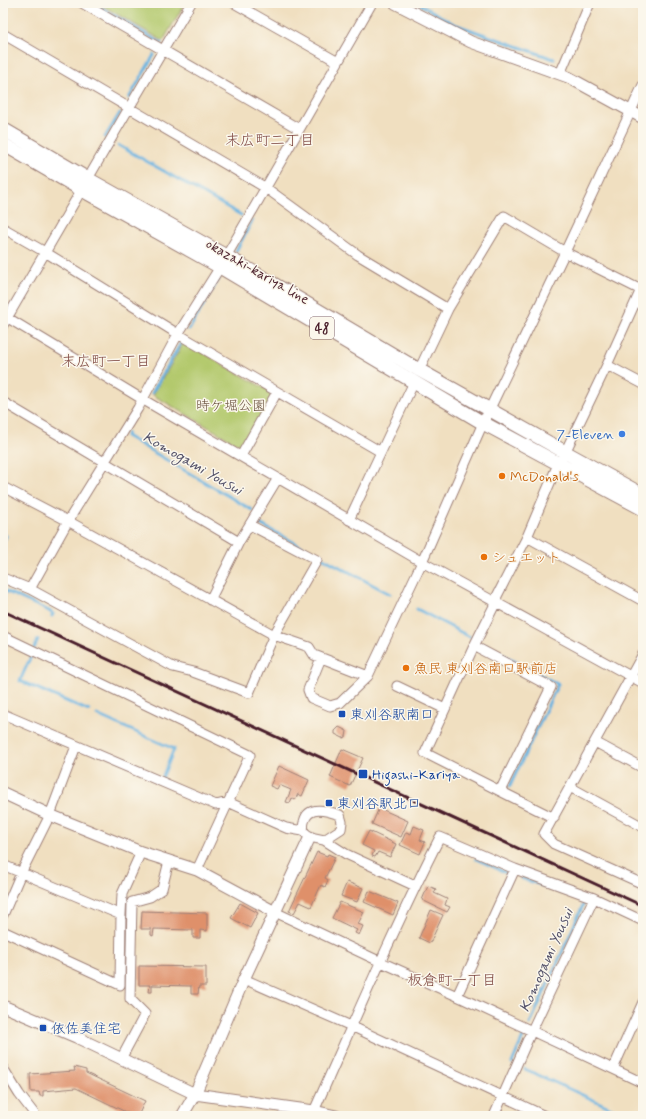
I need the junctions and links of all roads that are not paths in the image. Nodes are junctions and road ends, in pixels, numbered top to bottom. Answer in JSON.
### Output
{"nodes":[{"id":1,"x":191,"y":3,"type":"edge"},
{"id":2,"x":234,"y":3,"type":"edge"},
{"id":3,"x":372,"y":3,"type":"edge"},
{"id":4,"x":395,"y":3,"type":"edge"},
{"id":5,"x":85,"y":4,"type":"edge"},
{"id":6,"x":588,"y":4,"type":"edge"},
{"id":7,"x":3,"y":34,"type":"edge"},
{"id":8,"x":163,"y":51,"type":"junction"},
{"id":9,"x":338,"y":62,"type":"junction"},
{"id":10,"x":560,"y":74,"type":"junction"},
{"id":11,"x":643,"y":85,"type":"edge"},
{"id":12,"x":129,"y":108,"type":"junction"},
{"id":13,"x":631,"y":111,"type":"junction"},
{"id":14,"x":643,"y":118,"type":"edge"},
{"id":15,"x":299,"y":129,"type":"junction"},
{"id":16,"x":3,"y":130,"type":"edge"},
{"id":17,"x":3,"y":144,"type":"edge"},
{"id":18,"x":85,"y":185,"type":"junction"},
{"id":19,"x":266,"y":188,"type":"junction"},
{"id":20,"x":3,"y":228,"type":"edge"},
{"id":21,"x":45,"y":252,"type":"junction"},
{"id":22,"x":565,"y":252,"type":"junction"},
{"id":23,"x":223,"y":262,"type":"junction"},
{"id":24,"x":642,"y":289,"type":"edge"},
{"id":25,"x":448,"y":309,"type":"junction"},
{"id":26,"x":4,"y":319,"type":"edge"},
{"id":27,"x":178,"y":334,"type":"junction"},
{"id":28,"x":607,"y":365,"type":"junction"},
{"id":29,"x":418,"y":370,"type":"junction"},
{"id":30,"x":414,"y":382,"type":"junction"},
{"id":31,"x":643,"y":384,"type":"edge"},
{"id":32,"x":278,"y":392,"type":"junction"},
{"id":33,"x":142,"y":400,"type":"junction"},
{"id":34,"x":3,"y":402,"type":"edge"},
{"id":35,"x":489,"y":410,"type":"junction"},
{"id":36,"x":482,"y":423,"type":"junction"},
{"id":37,"x":381,"y":452,"type":"junction"},
{"id":38,"x":565,"y":452,"type":"junction"},
{"id":39,"x":241,"y":456,"type":"junction"},
{"id":40,"x":104,"y":462,"type":"junction"},
{"id":41,"x":559,"y":465,"type":"junction"},
{"id":42,"x":278,"y":478,"type":"junction"},
{"id":43,"x":3,"y":487,"type":"edge"},
{"id":44,"x":643,"y":495,"type":"edge"},
{"id":45,"x":643,"y":509,"type":"edge"},
{"id":46,"x":349,"y":520,"type":"junction"},
{"id":47,"x":68,"y":521,"type":"junction"},
{"id":48,"x":250,"y":525,"type":"junction"},
{"id":49,"x":527,"y":537,"type":"junction"},
{"id":50,"x":239,"y":542,"type":"junction"},
{"id":51,"x":422,"y":562,"type":"junction"},
{"id":52,"x":3,"y":578,"type":"edge"},
{"id":53,"x":30,"y":589,"type":"junction"},
{"id":54,"x":210,"y":600,"type":"junction"},
{"id":55,"x":643,"y":601,"type":"edge"},
{"id":56,"x":496,"y":602,"type":"junction"},
{"id":57,"x":274,"y":635,"type":"junction"},
{"id":58,"x":3,"y":636,"type":"edge"},
{"id":59,"x":474,"y":646,"type":"junction"},
{"id":60,"x":643,"y":654,"type":"edge"},
{"id":61,"x":321,"y":658,"type":"junction"},
{"id":62,"x":368,"y":676,"type":"junction"},
{"id":63,"x":630,"y":676,"type":"junction"},
{"id":64,"x":643,"y":683,"type":"edge"},
{"id":65,"x":397,"y":686,"type":"dead end"},
{"id":66,"x":445,"y":710,"type":"junction"},
{"id":67,"x":3,"y":714,"type":"edge"},
{"id":68,"x":595,"y":742,"type":"junction"},
{"id":69,"x":76,"y":746,"type":"junction"},
{"id":70,"x":643,"y":768,"type":"edge"},
{"id":71,"x":570,"y":787,"type":"junction"},
{"id":72,"x":500,"y":791,"type":"junction"},
{"id":73,"x":3,"y":793,"type":"edge"},
{"id":74,"x":228,"y":802,"type":"junction"},
{"id":75,"x":50,"y":815,"type":"junction"},
{"id":76,"x":554,"y":818,"type":"junction"},
{"id":77,"x":643,"y":827,"type":"edge"},
{"id":78,"x":307,"y":834,"type":"junction"},
{"id":79,"x":324,"y":840,"type":"junction"},
{"id":80,"x":141,"y":852,"type":"junction"},
{"id":81,"x":169,"y":861,"type":"junction"},
{"id":82,"x":3,"y":864,"type":"edge"},
{"id":83,"x":515,"y":869,"type":"junction"},
{"id":84,"x":197,"y":870,"type":"junction"},
{"id":85,"x":21,"y":873,"type":"junction"},
{"id":86,"x":643,"y":884,"type":"edge"},
{"id":87,"x":415,"y":886,"type":"junction"},
{"id":88,"x":594,"y":898,"type":"junction"},
{"id":89,"x":275,"y":912,"type":"junction"},
{"id":90,"x":3,"y":915,"type":"edge"},
{"id":91,"x":121,"y":915,"type":"junction"},
{"id":92,"x":643,"y":921,"type":"edge"},
{"id":93,"x":3,"y":930,"type":"edge"},
{"id":94,"x":381,"y":962,"type":"junction"},
{"id":95,"x":244,"y":979,"type":"junction"},
{"id":96,"x":457,"y":996,"type":"junction"},
{"id":97,"x":643,"y":1002,"type":"edge"},
{"id":98,"x":3,"y":1006,"type":"edge"},
{"id":99,"x":351,"y":1026,"type":"junction"},
{"id":100,"x":532,"y":1030,"type":"junction"},
{"id":101,"x":121,"y":1059,"type":"junction"},
{"id":102,"x":3,"y":1068,"type":"edge"},
{"id":103,"x":613,"y":1069,"type":"junction"},
{"id":104,"x":643,"y":1083,"type":"edge"},
{"id":105,"x":195,"y":1094,"type":"junction"},
{"id":106,"x":503,"y":1096,"type":"junction"},
{"id":107,"x":314,"y":1111,"type":"junction"},
{"id":108,"x":36,"y":1116,"type":"edge"},
{"id":109,"x":182,"y":1116,"type":"edge"},
{"id":110,"x":336,"y":1116,"type":"edge"},
{"id":111,"x":494,"y":1116,"type":"edge"},
{"id":112,"x":545,"y":1116,"type":"edge"}],
"edges":[{"from":1,"to":8,"type":"street"},
{"from":2,"to":9,"type":"street"},
{"from":3,"to":9,"type":"street"},
{"from":4,"to":10,"type":"street"},
{"from":5,"to":8,"type":"street"},
{"from":6,"to":10,"type":"street"},
{"from":7,"to":12,"type":"street"},
{"from":8,"to":12,"type":"street"},
{"from":8,"to":15,"type":"street"},
{"from":9,"to":15,"type":"street"},
{"from":10,"to":13,"type":"street"},
{"from":11,"to":13,"type":"street"},
{"from":12,"to":18,"type":"street"},
{"from":12,"to":19,"type":"street"},
{"from":13,"to":14,"type":"street"},
{"from":13,"to":22,"type":"street"},
{"from":15,"to":19,"type":"street"},
{"from":16,"to":18,"type":"main road","name":"okazaki-kariya line","number":"48"},
{"from":17,"to":18,"type":"main road","name":"okazaki-kariya line","number":"48"},
{"from":18,"to":21,"type":"street"},
{"from":18,"to":23,"type":"main road","name":"okazaki-kariya line","number":"48"},
{"from":19,"to":23,"type":"street"},
{"from":19,"to":25,"type":"street"},
{"from":20,"to":21,"type":"street"},
{"from":21,"to":26,"type":"street"},
{"from":21,"to":27,"type":"street"},
{"from":22,"to":24,"type":"street"},
{"from":22,"to":25,"type":"street"},
{"from":22,"to":35,"type":"street"},
{"from":23,"to":27,"type":"street"},
{"from":23,"to":29,"type":"main road","name":"okazaki-kariya line","number":"48"},
{"from":23,"to":30,"type":"main road","name":"okazaki-kariya line","number":"48"},
{"from":24,"to":28,"type":"street"},
{"from":25,"to":29,"type":"street"},
{"from":26,"to":33,"type":"street"},
{"from":27,"to":32,"type":"street"},
{"from":27,"to":33,"type":"street"},
{"from":28,"to":31,"type":"street"},
{"from":28,"to":38,"type":"street"},
{"from":29,"to":35,"type":"main road","name":"okazaki-kariya line","number":"48"},
{"from":30,"to":36,"type":"main road","name":"okazaki-kariya line","number":"48"},
{"from":30,"to":37,"type":"street"},
{"from":32,"to":37,"type":"street"},
{"from":32,"to":39,"type":"street"},
{"from":33,"to":39,"type":"street"},
{"from":33,"to":40,"type":"street"},
{"from":34,"to":40,"type":"street"},
{"from":35,"to":36,"type":"street"},
{"from":35,"to":38,"type":"main road","name":"okazaki-kariya line","number":"48"},
{"from":36,"to":41,"type":"main road","name":"okazaki-kariya line","number":"48"},
{"from":36,"to":51,"type":"street"},
{"from":37,"to":46,"type":"street"},
{"from":38,"to":41,"type":"street"},
{"from":38,"to":44,"type":"main road","name":"okazaki-kariya line","number":"48"},
{"from":39,"to":42,"type":"street"},
{"from":40,"to":47,"type":"street"},
{"from":40,"to":50,"type":"street"},
{"from":41,"to":45,"type":"main road","name":"okazaki-kariya line","number":"48"},
{"from":41,"to":49,"type":"street"},
{"from":42,"to":46,"type":"street"},
{"from":42,"to":48,"type":"street"},
{"from":43,"to":47,"type":"street"},
{"from":46,"to":51,"type":"street"},
{"from":47,"to":53,"type":"street"},
{"from":47,"to":54,"type":"street"},
{"from":48,"to":50,"type":"street"},
{"from":48,"to":57,"type":"street"},
{"from":49,"to":55,"type":"street"},
{"from":49,"to":56,"type":"street"},
{"from":50,"to":54,"type":"street"},
{"from":51,"to":56,"type":"street"},
{"from":51,"to":62,"type":"street"},
{"from":52,"to":53,"type":"street"},
{"from":53,"to":57,"type":"street"},
{"from":54,"to":57,"type":"street"},
{"from":56,"to":59,"type":"street"},
{"from":56,"to":63,"type":"street"},
{"from":57,"to":61,"type":"street"},
{"from":58,"to":74,"type":"street"},
{"from":59,"to":66,"type":"street"},
{"from":59,"to":72,"type":"street"},
{"from":60,"to":63,"type":"street"},
{"from":61,"to":62,"type":"street"},
{"from":61,"to":62,"type":"street"},
{"from":63,"to":64,"type":"street"},
{"from":63,"to":68,"type":"street"},
{"from":65,"to":66,"type":"street"},
{"from":66,"to":72,"type":"street"},
{"from":67,"to":69,"type":"street"},
{"from":68,"to":70,"type":"street"},
{"from":68,"to":71,"type":"street"},
{"from":69,"to":74,"type":"street"},
{"from":69,"to":75,"type":"street"},
{"from":71,"to":76,"type":"street"},
{"from":71,"to":77,"type":"street"},
{"from":72,"to":76,"type":"street"},
{"from":73,"to":75,"type":"street"},
{"from":74,"to":78,"type":"street"},
{"from":74,"to":84,"type":"street"},
{"from":75,"to":80,"type":"street"},
{"from":75,"to":85,"type":"street"},
{"from":76,"to":86,"type":"street"},
{"from":78,"to":79,"type":"street"},
{"from":78,"to":79,"type":"street"},
{"from":78,"to":89,"type":"street"},
{"from":79,"to":87,"type":"street"},
{"from":80,"to":81,"type":"street"},
{"from":80,"to":91,"type":"street"},
{"from":81,"to":84,"type":"street"},
{"from":81,"to":101,"type":"street"},
{"from":82,"to":85,"type":"street"},
{"from":83,"to":87,"type":"street"},
{"from":83,"to":88,"type":"street"},
{"from":83,"to":96,"type":"street"},
{"from":84,"to":89,"type":"street"},
{"from":85,"to":90,"type":"street"},
{"from":85,"to":91,"type":"street"},
{"from":87,"to":94,"type":"street"},
{"from":88,"to":92,"type":"street"},
{"from":88,"to":100,"type":"street"},
{"from":89,"to":94,"type":"street"},
{"from":89,"to":95,"type":"street"},
{"from":91,"to":93,"type":"street"},
{"from":94,"to":96,"type":"street"},
{"from":94,"to":99,"type":"street"},
{"from":95,"to":99,"type":"street"},
{"from":95,"to":105,"type":"street"},
{"from":96,"to":100,"type":"street"},
{"from":97,"to":103,"type":"street"},
{"from":98,"to":101,"type":"street"},
{"from":99,"to":106,"type":"street"},
{"from":99,"to":107,"type":"street"},
{"from":100,"to":103,"type":"street"},
{"from":100,"to":106,"type":"street"},
{"from":101,"to":105,"type":"street"},
{"from":102,"to":108,"type":"street"},
{"from":103,"to":104,"type":"street"},
{"from":105,"to":107,"type":"street"},
{"from":105,"to":109,"type":"street"},
{"from":106,"to":111,"type":"street"},
{"from":106,"to":112,"type":"street"},
{"from":107,"to":110,"type":"street"}]}
